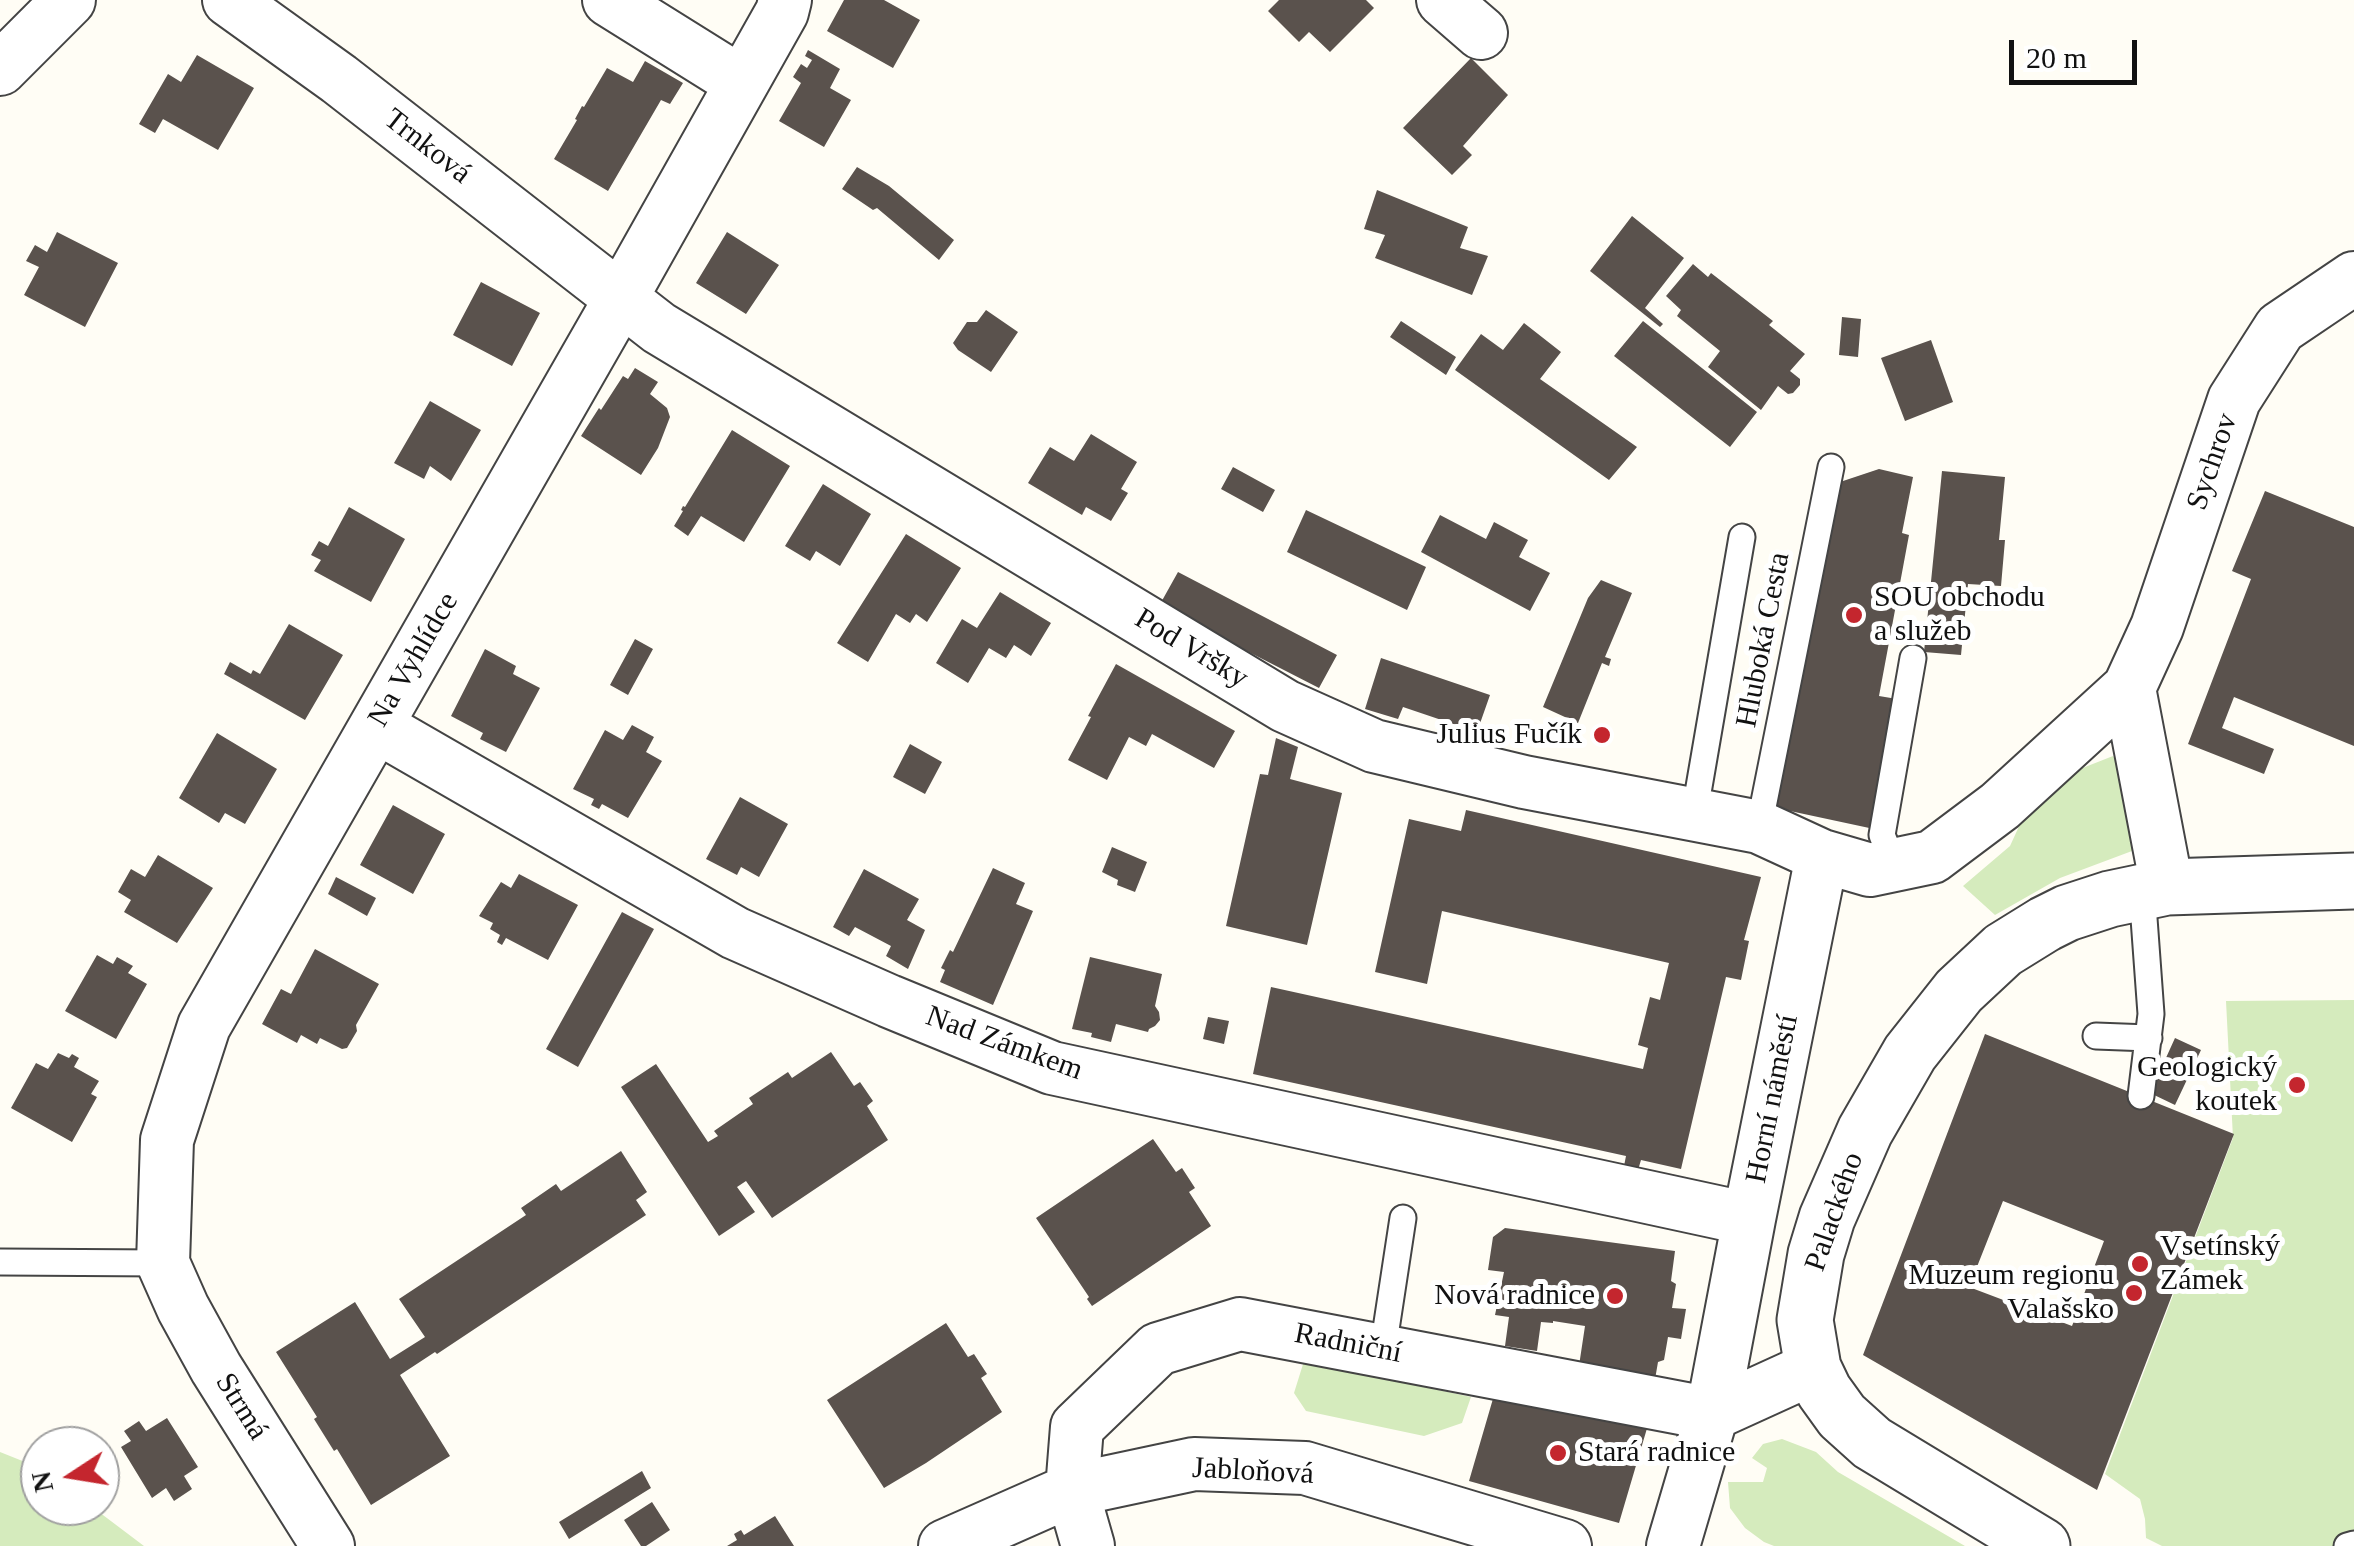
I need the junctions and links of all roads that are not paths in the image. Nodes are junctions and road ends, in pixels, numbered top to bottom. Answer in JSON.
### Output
{"nodes":[{"id":1,"x":69,"y":0,"type":"edge"},
{"id":2,"x":229,"y":0,"type":"edge"},
{"id":3,"x":610,"y":0,"type":"edge"},
{"id":4,"x":785,"y":0,"type":"edge"},
{"id":5,"x":0,"y":69,"type":"edge"},
{"id":6,"x":742,"y":83,"type":"junction"},
{"id":7,"x":2354,"y":278,"type":"edge"},
{"id":8,"x":620,"y":298,"type":"junction"},
{"id":9,"x":1832,"y":467,"type":"dead end"},
{"id":10,"x":1742,"y":537,"type":"dead end"},
{"id":11,"x":1913,"y":658,"type":"dead end"},
{"id":12,"x":2129,"y":688,"type":"junction"},
{"id":13,"x":376,"y":726,"type":"junction"},
{"id":14,"x":1694,"y":816,"type":"junction"},
{"id":15,"x":1759,"y":826,"type":"junction"},
{"id":16,"x":1890,"y":855,"type":"junction"},
{"id":17,"x":1822,"y":856,"type":"junction"},
{"id":18,"x":2354,"y":881,"type":"edge"},
{"id":19,"x":2154,"y":889,"type":"junction"},
{"id":20,"x":2096,"y":1036,"type":"dead end"},
{"id":21,"x":2150,"y":1038,"type":"junction"},
{"id":22,"x":2141,"y":1096,"type":"dead end"},
{"id":23,"x":1404,"y":1218,"type":"dead end"},
{"id":24,"x":1749,"y":1219,"type":"junction"},
{"id":25,"x":0,"y":1262,"type":"edge"},
{"id":26,"x":163,"y":1264,"type":"junction"},
{"id":27,"x":1384,"y":1350,"type":"junction"},
{"id":28,"x":1813,"y":1368,"type":"junction"},
{"id":29,"x":1712,"y":1414,"type":"junction"},
{"id":30,"x":1072,"y":1490,"type":"junction"},
{"id":31,"x":2354,"y":1544,"type":"edge"},
{"id":32,"x":328,"y":1546,"type":"edge"},
{"id":33,"x":944,"y":1546,"type":"edge"},
{"id":34,"x":1088,"y":1546,"type":"edge"},
{"id":35,"x":1565,"y":1546,"type":"edge"},
{"id":36,"x":1673,"y":1546,"type":"edge"},
{"id":37,"x":2042,"y":1546,"type":"edge"},
{"id":38,"x":2347,"y":1546,"type":"edge"}],
"edges":[{"from":1,"to":5,"type":"street"},
{"from":2,"to":8,"type":"street","name":"Trnková"},
{"from":3,"to":6,"type":"street"},
{"from":4,"to":6,"type":"street","name":"Na Vyhlídce"},
{"from":6,"to":8,"type":"street","name":"Na Vyhlídce"},
{"from":7,"to":12,"type":"street","name":"Sychrov"},
{"from":8,"to":13,"type":"street","name":"Na Vyhlídce"},
{"from":8,"to":14,"type":"street","name":"Pod Vršky"},
{"from":9,"to":15,"type":"lane","name":"Hluboká Cesta"},
{"from":10,"to":14,"type":"lane"},
{"from":11,"to":16,"type":"lane"},
{"from":12,"to":16,"type":"street","name":"Sychrov"},
{"from":12,"to":19,"type":"street"},
{"from":13,"to":24,"type":"street","name":"Nad Zámkem"},
{"from":13,"to":26,"type":"street","name":"Na Vyhlídce"},
{"from":14,"to":15,"type":"street","name":"Pod Vršky"},
{"from":15,"to":17,"type":"street","name":"Pod Vršky"},
{"from":16,"to":17,"type":"street"},
{"from":17,"to":24,"type":"street","name":"Horní náměstí"},
{"from":18,"to":19,"type":"street"},
{"from":19,"to":21,"type":"lane"},
{"from":19,"to":28,"type":"street","name":"Palackého"},
{"from":20,"to":21,"type":"lane"},
{"from":21,"to":22,"type":"lane"},
{"from":23,"to":27,"type":"lane"},
{"from":24,"to":29,"type":"street","name":"Horní náměstí"},
{"from":25,"to":26,"type":"lane"},
{"from":26,"to":32,"type":"street","name":"Strmá"},
{"from":27,"to":29,"type":"street","name":"Radniční"},
{"from":27,"to":30,"type":"street","name":"Radniční"},
{"from":28,"to":29,"type":"street"},
{"from":28,"to":37,"type":"street","name":"Palackého"},
{"from":29,"to":36,"type":"street","name":"Horní náměstí"},
{"from":30,"to":33,"type":"street","name":"Jabloňová"},
{"from":30,"to":34,"type":"street"},
{"from":30,"to":35,"type":"street","name":"Jabloňová"},
{"from":31,"to":38,"type":"lane"}]}
